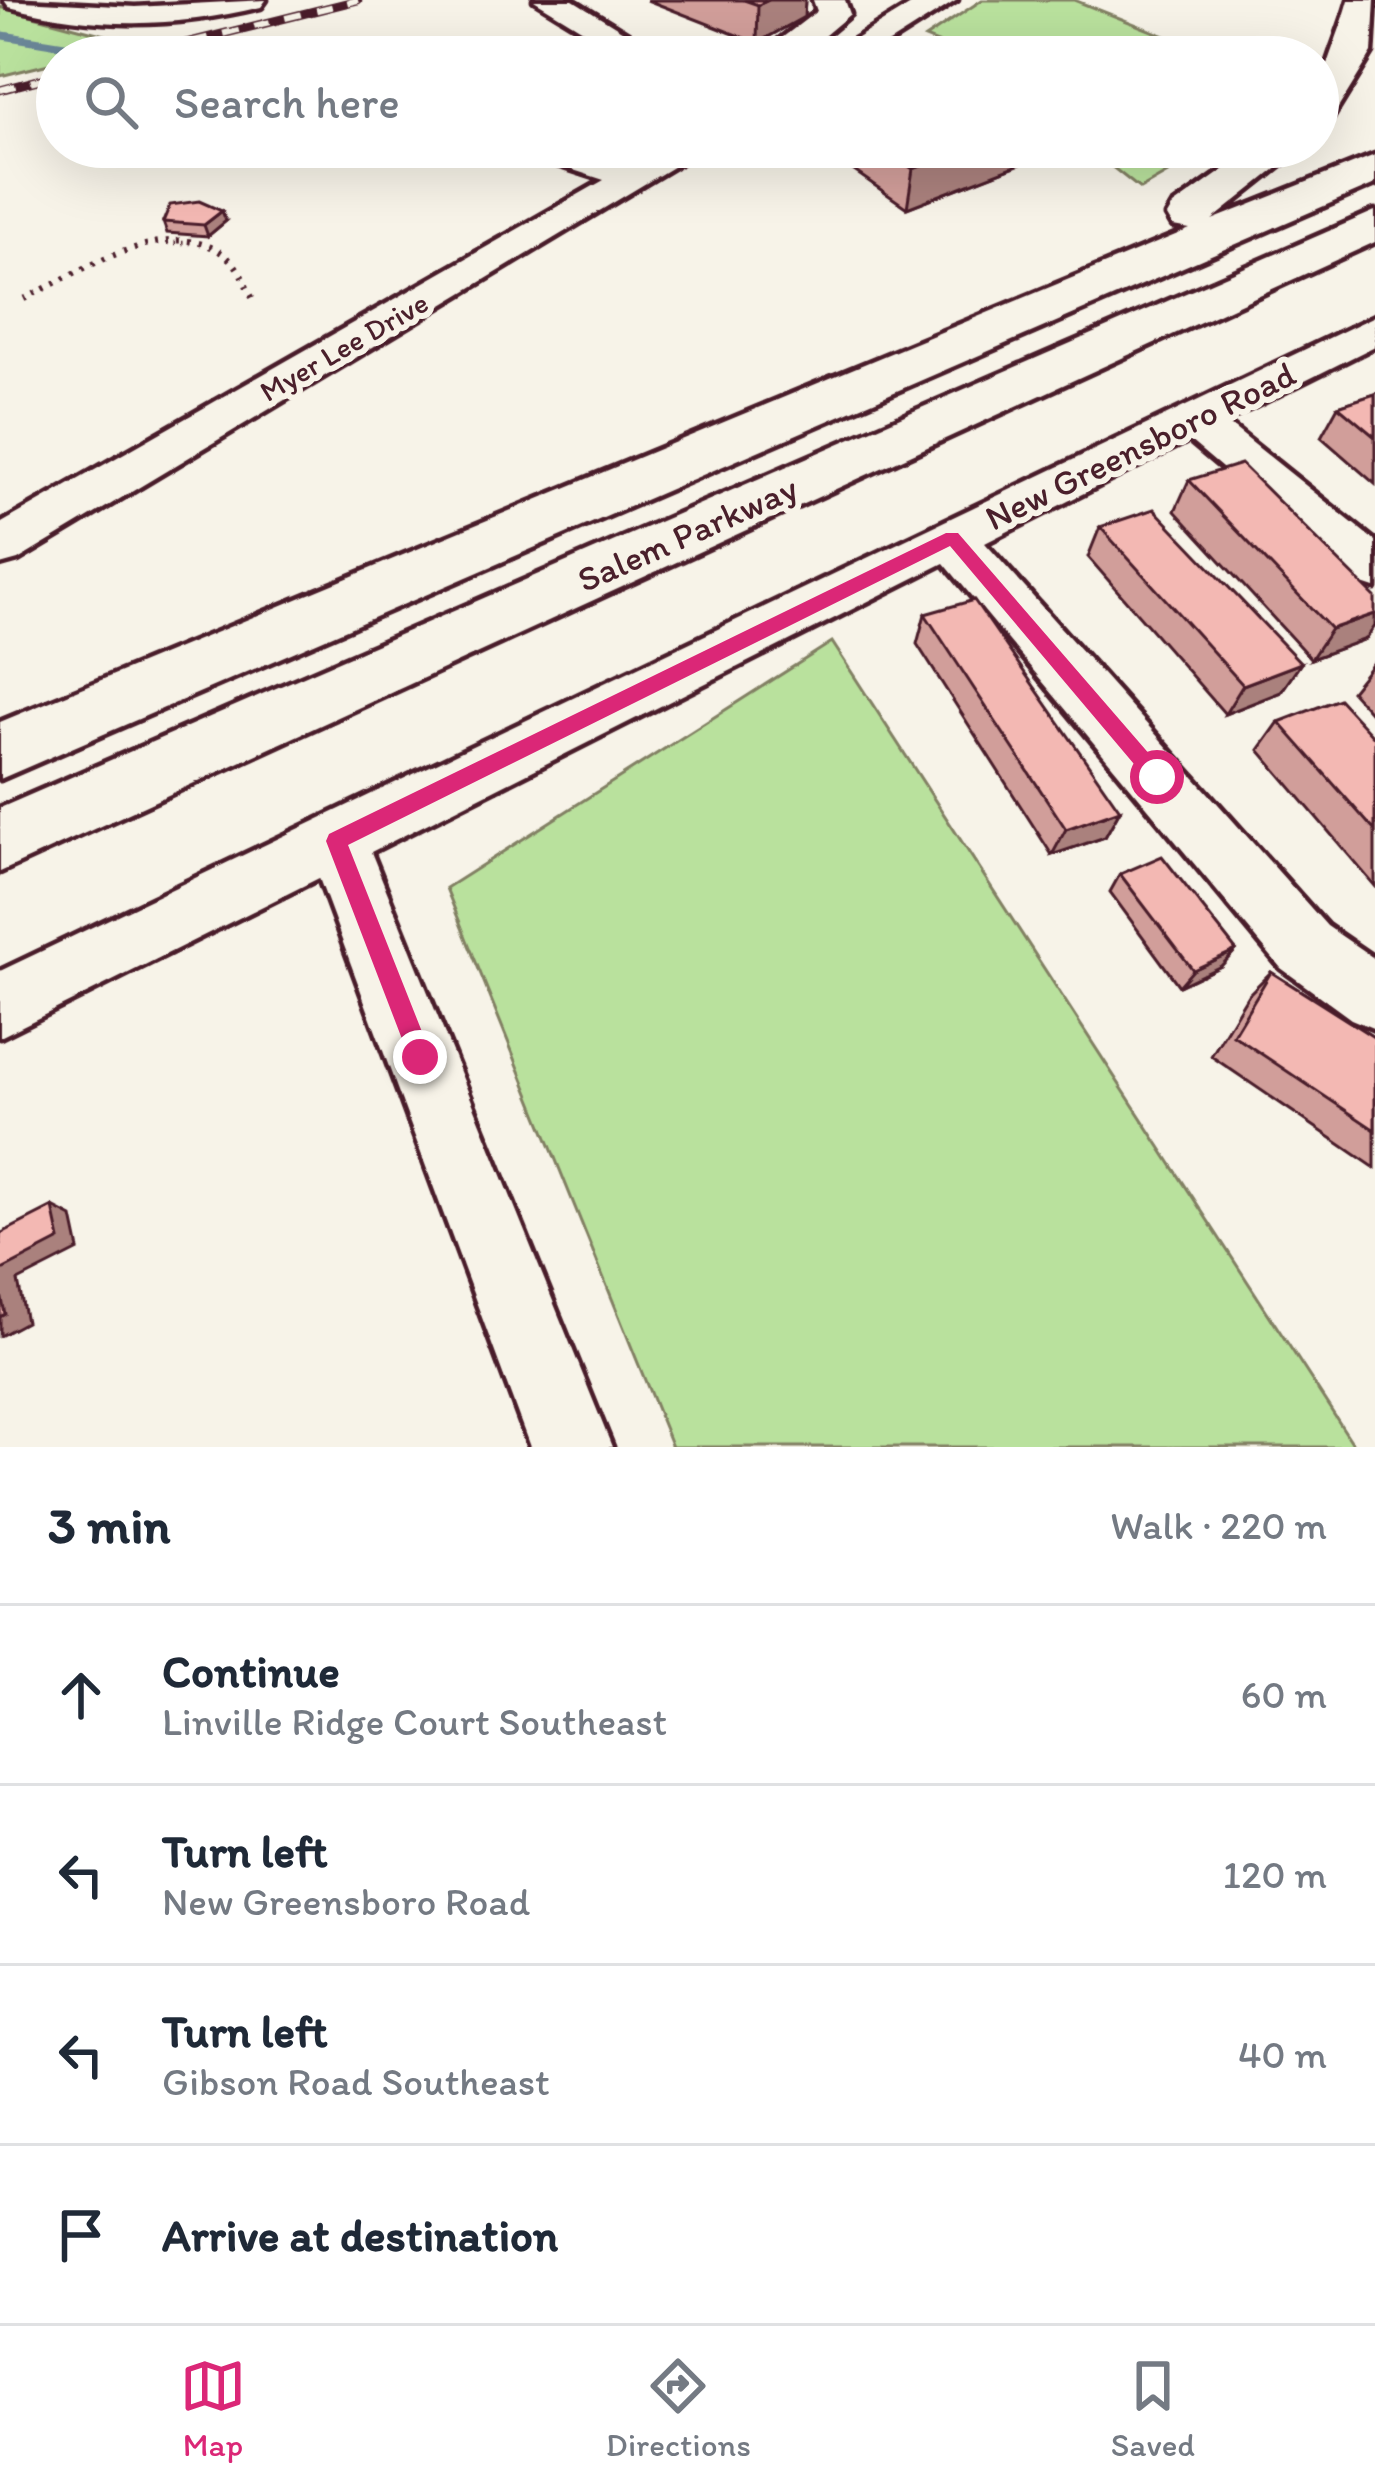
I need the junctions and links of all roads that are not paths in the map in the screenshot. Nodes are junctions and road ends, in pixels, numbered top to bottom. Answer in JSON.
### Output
{"nodes":[{"id":1,"x":20,"y":0,"type":"edge"},
{"id":2,"x":250,"y":0,"type":"edge"},
{"id":3,"x":550,"y":0,"type":"edge"},
{"id":4,"x":829,"y":0,"type":"edge"},
{"id":5,"x":941,"y":0,"type":"edge"},
{"id":6,"x":1367,"y":0,"type":"edge"},
{"id":7,"x":612,"y":34,"type":"dead end"},
{"id":8,"x":805,"y":36,"type":"edge"},
{"id":9,"x":879,"y":36,"type":"edge"},
{"id":10,"x":1339,"y":74,"type":"edge"},
{"id":11,"x":608,"y":168,"type":"edge"},
{"id":12,"x":1256,"y":168,"type":"edge"},
{"id":13,"x":1375,"y":168,"type":"edge"},
{"id":14,"x":1375,"y":225,"type":"edge"},
{"id":15,"x":994,"y":329,"type":"junction"},
{"id":16,"x":1375,"y":329,"type":"edge"},
{"id":17,"x":1193,"y":418,"type":"junction"},
{"id":18,"x":952,"y":538,"type":"junction"},
{"id":19,"x":0,"y":547,"type":"edge"},
{"id":20,"x":1375,"y":569,"type":"edge"},
{"id":21,"x":0,"y":751,"type":"edge"},
{"id":22,"x":0,"y":841,"type":"edge"},
{"id":23,"x":336,"y":841,"type":"junction"},
{"id":24,"x":1375,"y":997,"type":"edge"},
{"id":25,"x":0,"y":1004,"type":"edge"},
{"id":26,"x":571,"y":1447,"type":"edge"}],
"edges":[{"from":1,"to":2,"type":"street"},
{"from":3,"to":7,"type":"street"},
{"from":4,"to":8,"type":"street"},
{"from":5,"to":9,"type":"street"},
{"from":6,"to":10,"type":"highway"},
{"from":11,"to":19,"type":"street","name":"Myer Lee Drive"},
{"from":12,"to":15,"type":"highway"},
{"from":13,"to":15,"type":"highway","name":"Salem Parkway"},
{"from":14,"to":22,"type":"highway","name":"Salem Parkway"},
{"from":15,"to":21,"type":"highway","name":"Salem Parkway"},
{"from":16,"to":17,"type":"street","name":"New Greensboro Road"},
{"from":17,"to":18,"type":"street","name":"New Greensboro Road"},
{"from":17,"to":20,"type":"street"},
{"from":18,"to":23,"type":"street","name":"New Greensboro Road"},
{"from":18,"to":24,"type":"street"},
{"from":23,"to":25,"type":"street","name":"New Greensboro Road"},
{"from":23,"to":26,"type":"street"}]}
